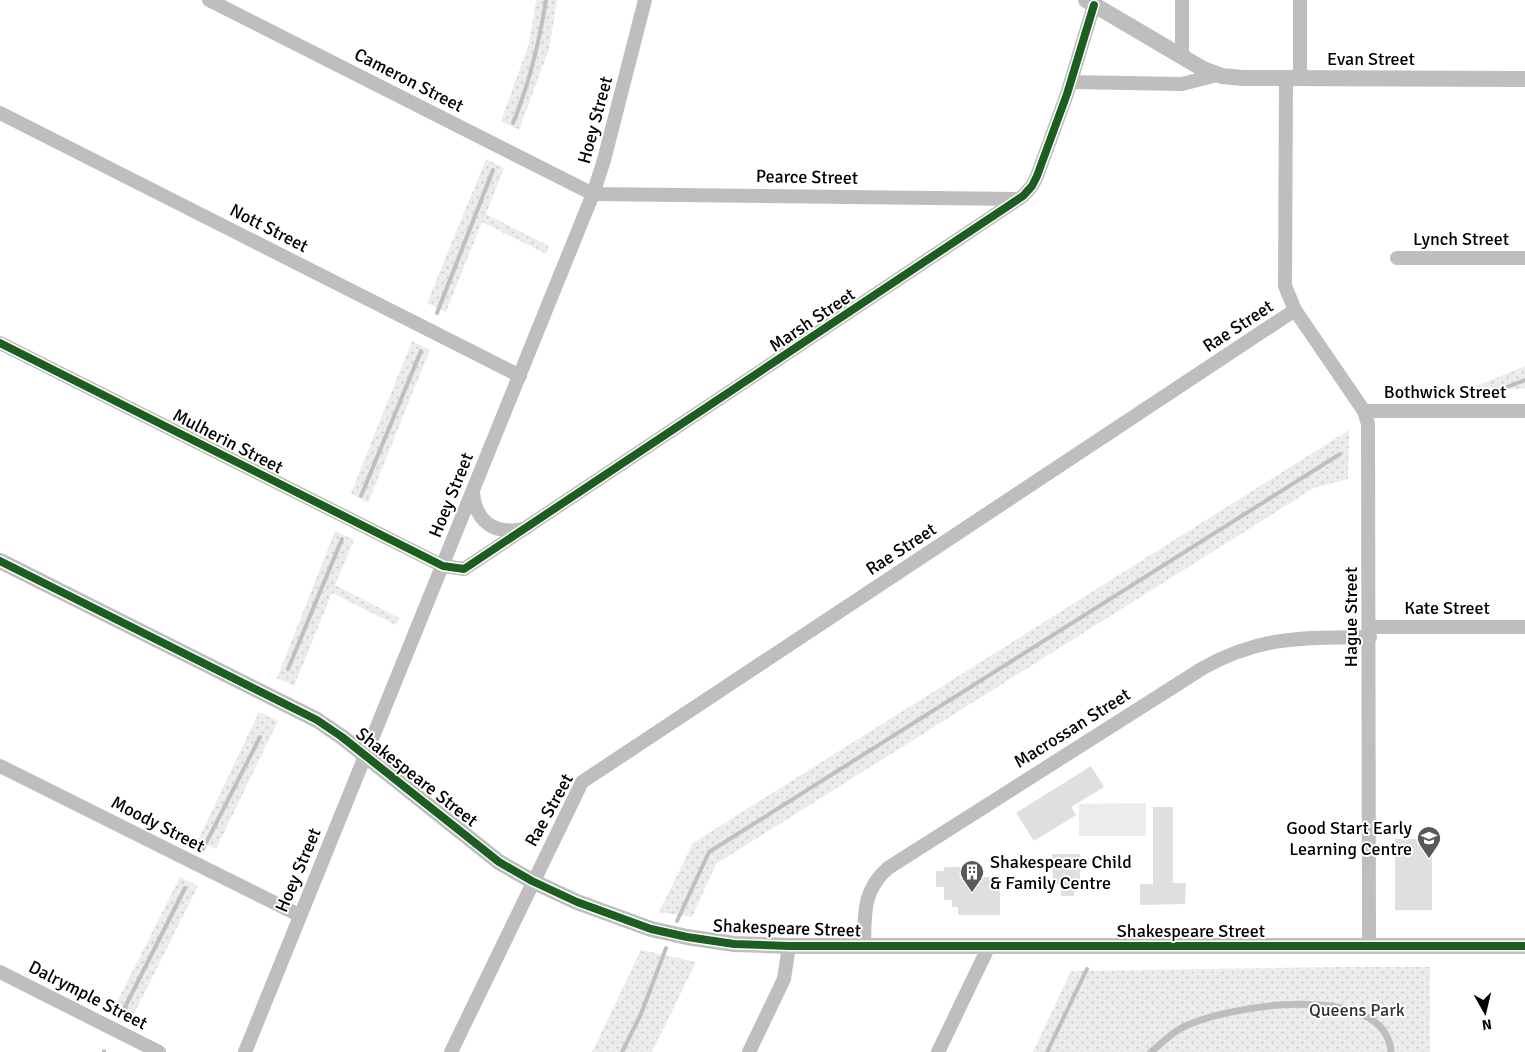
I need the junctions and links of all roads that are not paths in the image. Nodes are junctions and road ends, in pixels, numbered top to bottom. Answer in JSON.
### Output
{"nodes":[{"id":1,"x":209,"y":0,"type":"edge"},
{"id":2,"x":645,"y":0,"type":"edge"},
{"id":3,"x":1182,"y":0,"type":"edge"},
{"id":4,"x":1300,"y":0,"type":"edge"},
{"id":5,"x":1090,"y":3,"type":"edge"},
{"id":6,"x":1182,"y":56,"type":"junction"},
{"id":7,"x":1217,"y":74,"type":"junction"},
{"id":8,"x":1293,"y":79,"type":"junction"},
{"id":9,"x":1525,"y":79,"type":"edge"},
{"id":10,"x":1071,"y":82,"type":"junction"},
{"id":11,"x":0,"y":113,"type":"edge"},
{"id":12,"x":593,"y":194,"type":"junction"},
{"id":13,"x":1020,"y":199,"type":"junction"},
{"id":14,"x":1397,"y":258,"type":"dead end"},
{"id":15,"x":1525,"y":258,"type":"edge"},
{"id":16,"x":1295,"y":310,"type":"junction"},
{"id":17,"x":0,"y":344,"type":"edge"},
{"id":18,"x":520,"y":376,"type":"junction"},
{"id":19,"x":1364,"y":411,"type":"junction"},
{"id":20,"x":1525,"y":411,"type":"edge"},
{"id":21,"x":473,"y":491,"type":"junction"},
{"id":22,"x":529,"y":527,"type":"junction"},
{"id":23,"x":0,"y":561,"type":"edge"},
{"id":24,"x":443,"y":566,"type":"junction"},
{"id":25,"x":1525,"y":627,"type":"edge"},
{"id":26,"x":1370,"y":632,"type":"junction"},
{"id":27,"x":366,"y":756,"type":"junction"},
{"id":28,"x":0,"y":766,"type":"edge"},
{"id":29,"x":532,"y":881,"type":"junction"},
{"id":30,"x":299,"y":915,"type":"junction"},
{"id":31,"x":790,"y":946,"type":"junction"},
{"id":32,"x":864,"y":946,"type":"junction"},
{"id":33,"x":989,"y":946,"type":"junction"},
{"id":34,"x":1369,"y":946,"type":"junction"},
{"id":35,"x":1525,"y":946,"type":"edge"},
{"id":36,"x":0,"y":972,"type":"edge"},
{"id":37,"x":159,"y":1052,"type":"edge"},
{"id":38,"x":245,"y":1052,"type":"edge"},
{"id":39,"x":451,"y":1052,"type":"edge"},
{"id":40,"x":749,"y":1052,"type":"edge"},
{"id":41,"x":938,"y":1052,"type":"edge"},
{"id":42,"x":1151,"y":1052,"type":"edge"},
{"id":43,"x":1391,"y":1052,"type":"edge"}],
"edges":[{"from":1,"to":12,"type":"street","name":"Cameron Street"},
{"from":2,"to":12,"type":"street","name":"Hoey Street"},
{"from":3,"to":6,"type":"street"},
{"from":4,"to":8,"type":"street","name":"Rae Street"},
{"from":5,"to":6,"type":"street","name":"Evan Street"},
{"from":5,"to":10,"type":"street","name":"Marsh Street"},
{"from":6,"to":7,"type":"street","name":"Evan Street"},
{"from":7,"to":8,"type":"street","name":"Evan Street"},
{"from":7,"to":10,"type":"street","name":"Evan Street"},
{"from":8,"to":9,"type":"street","name":"Evan Street"},
{"from":8,"to":16,"type":"street","name":"Rae Street"},
{"from":10,"to":13,"type":"street","name":"Marsh Street"},
{"from":11,"to":18,"type":"street","name":"Nott Street"},
{"from":12,"to":13,"type":"street","name":"Pearce Street"},
{"from":12,"to":18,"type":"street","name":"Hoey Street"},
{"from":13,"to":22,"type":"street","name":"Marsh Street"},
{"from":14,"to":15,"type":"street","name":"Lynch Street"},
{"from":16,"to":19,"type":"street","name":"Hague Street"},
{"from":16,"to":29,"type":"street","name":"Rae Street"},
{"from":17,"to":24,"type":"street","name":"Mulherin Street"},
{"from":18,"to":21,"type":"street","name":"Hoey Street"},
{"from":19,"to":20,"type":"street","name":"Bothwick Street"},
{"from":19,"to":26,"type":"street","name":"Hague Street"},
{"from":21,"to":22,"type":"street"},
{"from":21,"to":24,"type":"street","name":"Hoey Street"},
{"from":22,"to":24,"type":"street","name":"Marsh Street"},
{"from":23,"to":27,"type":"street","name":"Shakespeare Street"},
{"from":24,"to":27,"type":"street","name":"Hoey Street"},
{"from":25,"to":26,"type":"street","name":"Kate Street"},
{"from":26,"to":32,"type":"street","name":"Macrossan Street"},
{"from":26,"to":34,"type":"street","name":"Hague Street"},
{"from":27,"to":29,"type":"street","name":"Shakespeare Street"},
{"from":27,"to":30,"type":"street","name":"Hoey Street"},
{"from":28,"to":30,"type":"street","name":"Moody Street"},
{"from":29,"to":31,"type":"street","name":"Shakespeare Street"},
{"from":29,"to":39,"type":"street","name":"Rae Street"},
{"from":30,"to":38,"type":"street","name":"Hoey Street"},
{"from":31,"to":32,"type":"street","name":"Shakespeare Street"},
{"from":31,"to":40,"type":"street"},
{"from":32,"to":33,"type":"street","name":"Shakespeare Street"},
{"from":33,"to":34,"type":"street","name":"Shakespeare Street"},
{"from":33,"to":41,"type":"street"},
{"from":34,"to":35,"type":"street","name":"Shakespeare Street"},
{"from":36,"to":37,"type":"street","name":"Dalrymple Street"},
{"from":42,"to":43,"type":"lane"}]}
